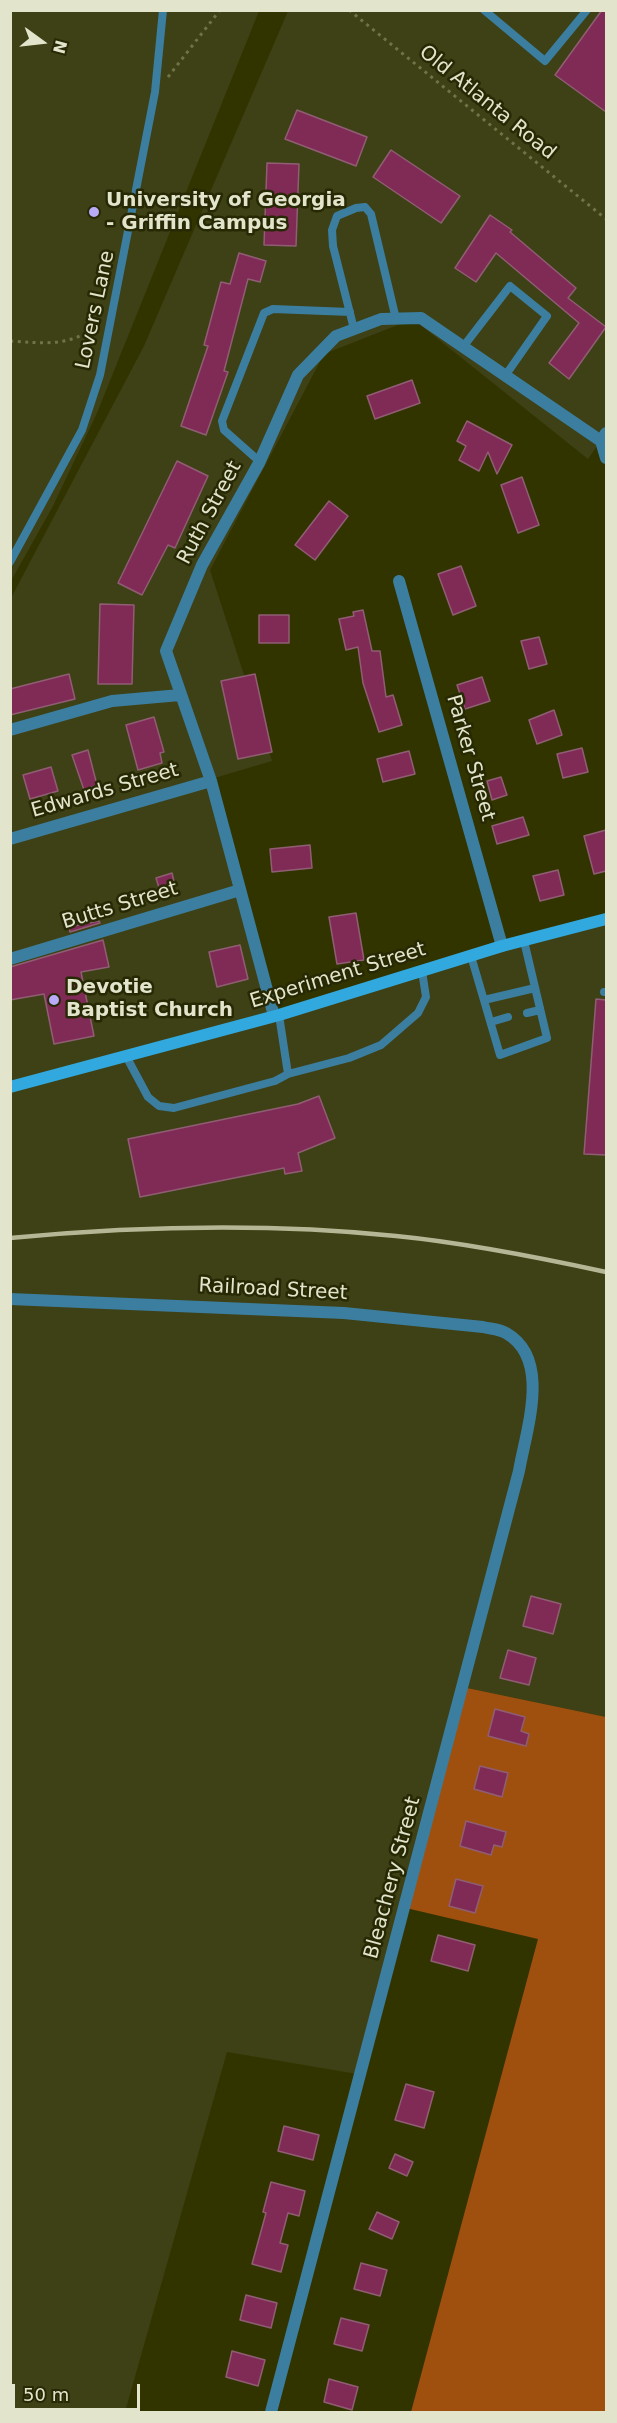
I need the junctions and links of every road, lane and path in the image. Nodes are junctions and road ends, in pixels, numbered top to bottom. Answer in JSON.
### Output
{"nodes":[{"id":1,"x":163,"y":10,"type":"edge"},
{"id":2,"x":220,"y":10,"type":"edge"},
{"id":3,"x":349,"y":10,"type":"edge"},
{"id":4,"x":484,"y":10,"type":"edge"},
{"id":5,"x":587,"y":10,"type":"edge"},
{"id":6,"x":155,"y":92,"type":"junction"},
{"id":7,"x":606,"y":219,"type":"edge"},
{"id":8,"x":350,"y":312,"type":"junction"},
{"id":9,"x":396,"y":319,"type":"junction"},
{"id":10,"x":103,"y":320,"type":"dead end"},
{"id":11,"x":354,"y":329,"type":"junction"},
{"id":12,"x":10,"y":341,"type":"edge"},
{"id":13,"x":463,"y":347,"type":"junction"},
{"id":14,"x":505,"y":376,"type":"junction"},
{"id":15,"x":604,"y":437,"type":"edge"},
{"id":16,"x":606,"y":458,"type":"edge"},
{"id":17,"x":259,"y":461,"type":"junction"},
{"id":18,"x":10,"y":562,"type":"edge"},
{"id":19,"x":399,"y":581,"type":"dead end"},
{"id":20,"x":180,"y":695,"type":"junction"},
{"id":21,"x":10,"y":730,"type":"edge"},
{"id":22,"x":211,"y":781,"type":"junction"},
{"id":23,"x":10,"y":839,"type":"edge"},
{"id":24,"x":240,"y":890,"type":"junction"},
{"id":25,"x":606,"y":919,"type":"edge"},
{"id":26,"x":524,"y":941,"type":"junction"},
{"id":27,"x":502,"y":946,"type":"junction"},
{"id":28,"x":471,"y":956,"type":"junction"},
{"id":29,"x":10,"y":959,"type":"edge"},
{"id":30,"x":422,"y":971,"type":"junction"},
{"id":31,"x":535,"y":988,"type":"junction"},
{"id":32,"x":484,"y":1000,"type":"junction"},
{"id":33,"x":540,"y":1010,"type":"junction"},
{"id":34,"x":527,"y":1013,"type":"dead end"},
{"id":35,"x":276,"y":1015,"type":"junction"},
{"id":36,"x":508,"y":1017,"type":"dead end"},
{"id":37,"x":491,"y":1022,"type":"junction"},
{"id":38,"x":126,"y":1056,"type":"junction"},
{"id":39,"x":288,"y":1074,"type":"junction"},
{"id":40,"x":10,"y":1087,"type":"edge"},
{"id":41,"x":10,"y":1299,"type":"edge"},
{"id":42,"x":524,"y":1352,"type":"joint"},
{"id":43,"x":271,"y":2412,"type":"edge"}],
"edges":[{"from":1,"to":6,"type":"lane","name":"Lovers Lane"},
{"from":2,"to":6,"type":"path"},
{"from":3,"to":7,"type":"path","name":"Old Atlanta Road"},
{"from":4,"to":5,"type":"lane"},
{"from":6,"to":18,"type":"lane","name":"Lovers Lane"},
{"from":8,"to":9,"type":"lane"},
{"from":8,"to":11,"type":"lane"},
{"from":8,"to":17,"type":"lane"},
{"from":9,"to":11,"type":"street","name":"Ruth Street"},
{"from":9,"to":13,"type":"street","name":"Ruth Street"},
{"from":10,"to":12,"type":"path"},
{"from":11,"to":17,"type":"street","name":"Ruth Street"},
{"from":13,"to":14,"type":"street","name":"Ruth Street"},
{"from":13,"to":14,"type":"lane"},
{"from":14,"to":15,"type":"street","name":"Ruth Street"},
{"from":15,"to":16,"type":"street"},
{"from":17,"to":20,"type":"street","name":"Ruth Street"},
{"from":19,"to":27,"type":"street","name":"Parker Street"},
{"from":20,"to":21,"type":"street"},
{"from":20,"to":22,"type":"street","name":"Ruth Street"},
{"from":22,"to":23,"type":"street","name":"Edwards Street"},
{"from":22,"to":24,"type":"street","name":"Ruth Street"},
{"from":24,"to":29,"type":"street","name":"Butts Street"},
{"from":24,"to":35,"type":"street","name":"Ruth Street"},
{"from":25,"to":26,"type":"main road","name":"Experiment Street"},
{"from":26,"to":27,"type":"main road","name":"Experiment Street"},
{"from":26,"to":31,"type":"lane"},
{"from":27,"to":28,"type":"main road","name":"Experiment Street"},
{"from":28,"to":30,"type":"main road","name":"Experiment Street"},
{"from":28,"to":32,"type":"lane"},
{"from":30,"to":35,"type":"main road","name":"Experiment Street"},
{"from":30,"to":39,"type":"lane"},
{"from":31,"to":32,"type":"lane"},
{"from":31,"to":33,"type":"lane"},
{"from":32,"to":37,"type":"lane"},
{"from":33,"to":34,"type":"lane"},
{"from":33,"to":37,"type":"lane"},
{"from":35,"to":38,"type":"main road","name":"Experiment Street"},
{"from":35,"to":39,"type":"lane"},
{"from":36,"to":37,"type":"lane"},
{"from":38,"to":39,"type":"lane"},
{"from":38,"to":40,"type":"main road","name":"Experiment Street"},
{"from":41,"to":42,"type":"street","name":"Railroad Street"},
{"from":42,"to":43,"type":"street","name":"Bleachery Street"}]}
